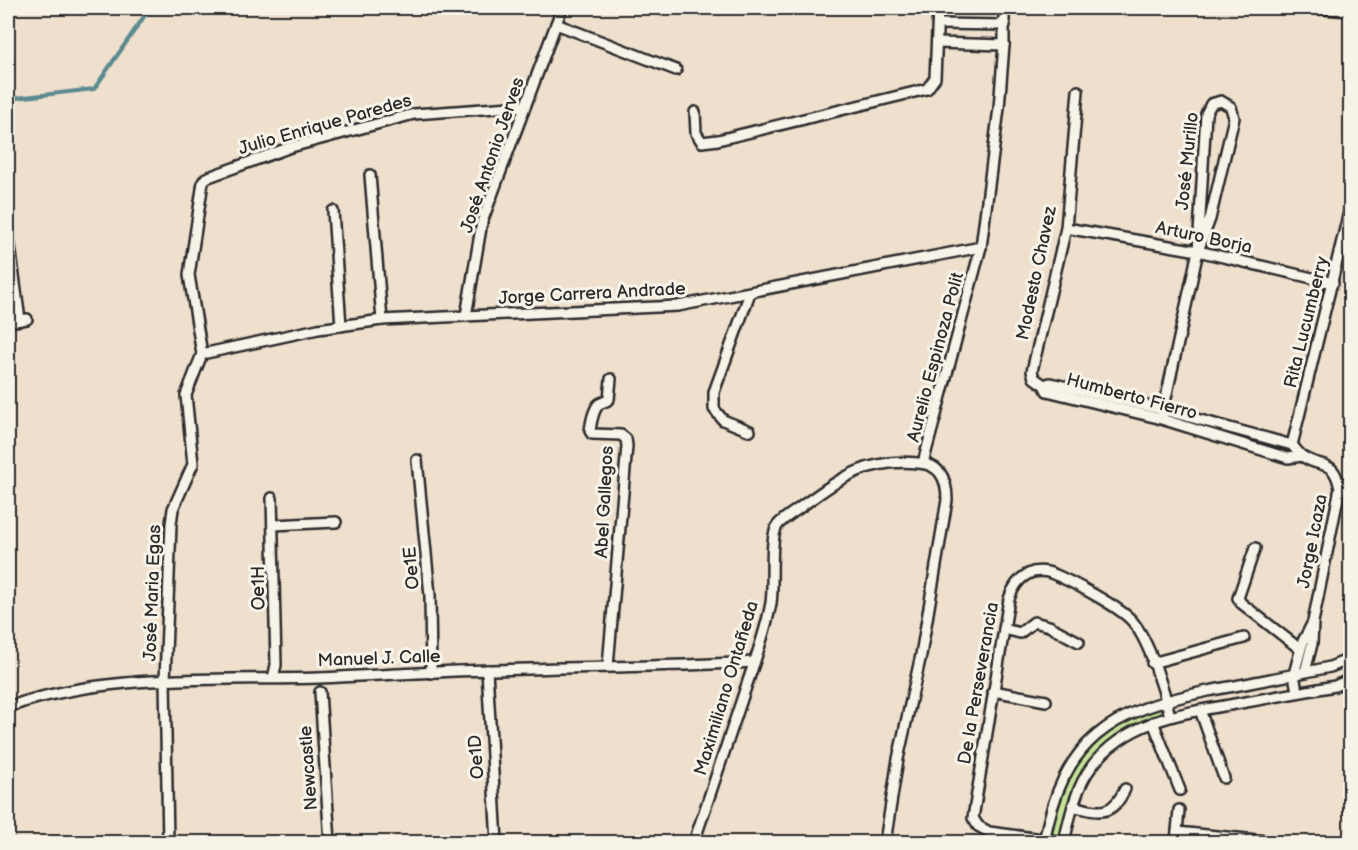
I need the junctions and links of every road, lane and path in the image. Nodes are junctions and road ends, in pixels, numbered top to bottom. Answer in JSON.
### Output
{"nodes":[{"id":1,"x":562,"y":8,"type":"edge"},
{"id":2,"x":938,"y":8,"type":"edge"},
{"id":3,"x":1004,"y":8,"type":"edge"},
{"id":4,"x":1311,"y":8,"type":"edge"},
{"id":5,"x":1350,"y":11,"type":"edge"},
{"id":6,"x":556,"y":24,"type":"junction"},
{"id":7,"x":938,"y":24,"type":"junction"},
{"id":8,"x":982,"y":24,"type":"junction"},
{"id":9,"x":1005,"y":25,"type":"junction"},
{"id":10,"x":937,"y":43,"type":"junction"},
{"id":11,"x":981,"y":44,"type":"junction"},
{"id":12,"x":1004,"y":45,"type":"junction"},
{"id":13,"x":676,"y":70,"type":"dead end"},
{"id":14,"x":1078,"y":91,"type":"dead end"},
{"id":15,"x":525,"y":106,"type":"junction"},
{"id":16,"x":695,"y":112,"type":"dead end"},
{"id":17,"x":370,"y":175,"type":"dead end"},
{"id":18,"x":1350,"y":208,"type":"edge"},
{"id":19,"x":333,"y":211,"type":"dead end"},
{"id":20,"x":1066,"y":228,"type":"junction"},
{"id":21,"x":8,"y":231,"type":"edge"},
{"id":22,"x":981,"y":247,"type":"junction"},
{"id":23,"x":1198,"y":251,"type":"junction"},
{"id":24,"x":1334,"y":283,"type":"junction"},
{"id":25,"x":750,"y":293,"type":"junction"},
{"id":26,"x":466,"y":316,"type":"junction"},
{"id":27,"x":382,"y":320,"type":"junction"},
{"id":28,"x":8,"y":322,"type":"edge"},
{"id":29,"x":341,"y":326,"type":"junction"},
{"id":30,"x":202,"y":354,"type":"junction"},
{"id":31,"x":611,"y":378,"type":"dead end"},
{"id":32,"x":1044,"y":385,"type":"joint"},
{"id":33,"x":1162,"y":414,"type":"junction"},
{"id":34,"x":750,"y":431,"type":"dead end"},
{"id":35,"x":1292,"y":445,"type":"junction"},
{"id":36,"x":1302,"y":456,"type":"junction"},
{"id":37,"x":417,"y":460,"type":"dead end"},
{"id":38,"x":923,"y":463,"type":"junction"},
{"id":39,"x":1332,"y":468,"type":"joint"},
{"id":40,"x":272,"y":498,"type":"dead end"},
{"id":41,"x":336,"y":522,"type":"dead end"},
{"id":42,"x":273,"y":525,"type":"junction"},
{"id":43,"x":1255,"y":548,"type":"dead end"},
{"id":44,"x":1313,"y":622,"type":"junction"},
{"id":45,"x":1004,"y":629,"type":"junction"},
{"id":46,"x":1244,"y":638,"type":"dead end"},
{"id":47,"x":1079,"y":642,"type":"dead end"},
{"id":48,"x":1300,"y":649,"type":"junction"},
{"id":49,"x":1350,"y":659,"type":"edge"},
{"id":50,"x":754,"y":662,"type":"junction"},
{"id":51,"x":1152,"y":663,"type":"junction"},
{"id":52,"x":609,"y":666,"type":"junction"},
{"id":53,"x":487,"y":670,"type":"junction"},
{"id":54,"x":1305,"y":672,"type":"junction"},
{"id":55,"x":431,"y":673,"type":"junction"},
{"id":56,"x":1294,"y":674,"type":"junction"},
{"id":57,"x":273,"y":678,"type":"junction"},
{"id":58,"x":1350,"y":679,"type":"edge"},
{"id":59,"x":165,"y":680,"type":"junction"},
{"id":60,"x":993,"y":691,"type":"junction"},
{"id":61,"x":320,"y":692,"type":"dead end"},
{"id":62,"x":1297,"y":692,"type":"junction"},
{"id":63,"x":1166,"y":699,"type":"junction"},
{"id":64,"x":1046,"y":701,"type":"dead end"},
{"id":65,"x":8,"y":706,"type":"edge"},
{"id":66,"x":1200,"y":710,"type":"junction"},
{"id":67,"x":1170,"y":716,"type":"junction"},
{"id":68,"x":1153,"y":722,"type":"junction"},
{"id":69,"x":1224,"y":778,"type":"dead end"},
{"id":70,"x":1125,"y":789,"type":"dead end"},
{"id":71,"x":1180,"y":790,"type":"dead end"},
{"id":72,"x":1073,"y":806,"type":"junction"},
{"id":73,"x":1179,"y":810,"type":"dead end"},
{"id":74,"x":1176,"y":837,"type":"edge"},
{"id":75,"x":1044,"y":841,"type":"edge"},
{"id":76,"x":1244,"y":841,"type":"edge"},
{"id":77,"x":1064,"y":842,"type":"edge"},
{"id":78,"x":1267,"y":842,"type":"edge"},
{"id":79,"x":168,"y":843,"type":"edge"},
{"id":80,"x":330,"y":843,"type":"edge"},
{"id":81,"x":498,"y":843,"type":"edge"},
{"id":82,"x":694,"y":843,"type":"edge"},
{"id":83,"x":885,"y":843,"type":"edge"}],
"edges":[{"from":1,"to":6,"type":"street","name":"José Antonio Jerves"},
{"from":2,"to":7,"type":"street"},
{"from":3,"to":9,"type":"street","name":"Aurelio Espinoza Polit"},
{"from":4,"to":5,"type":"street"},
{"from":6,"to":13,"type":"street"},
{"from":6,"to":15,"type":"street","name":"José Antonio Jerves"},
{"from":7,"to":8,"type":"street"},
{"from":7,"to":10,"type":"street"},
{"from":8,"to":9,"type":"street"},
{"from":8,"to":11,"type":"street"},
{"from":9,"to":12,"type":"street","name":"Aurelio Espinoza Polit"},
{"from":10,"to":11,"type":"street"},
{"from":10,"to":16,"type":"street"},
{"from":11,"to":12,"type":"street"},
{"from":12,"to":22,"type":"street","name":"Aurelio Espinoza Polit"},
{"from":14,"to":20,"type":"street","name":"Modesto Chavez"},
{"from":15,"to":26,"type":"street","name":"José Antonio Jerves"},
{"from":15,"to":30,"type":"street","name":"Julio Enrique Paredes"},
{"from":17,"to":27,"type":"street"},
{"from":18,"to":24,"type":"street","name":"Rita Lucumberry"},
{"from":19,"to":29,"type":"street"},
{"from":20,"to":23,"type":"street","name":"Arturo Borja"},
{"from":20,"to":32,"type":"street","name":"Modesto Chavez"},
{"from":21,"to":28,"type":"street"},
{"from":22,"to":25,"type":"street","name":"Jorge Carrera Andrade"},
{"from":22,"to":38,"type":"street","name":"Aurelio Espinoza Polit"},
{"from":23,"to":23,"type":"street","name":"José Murillo"},
{"from":23,"to":24,"type":"street","name":"Arturo Borja"},
{"from":23,"to":33,"type":"street","name":"José Murillo"},
{"from":24,"to":35,"type":"street","name":"Rita Lucumberry"},
{"from":25,"to":26,"type":"street","name":"Jorge Carrera Andrade"},
{"from":25,"to":34,"type":"street"},
{"from":26,"to":27,"type":"street","name":"Jorge Carrera Andrade"},
{"from":27,"to":29,"type":"street","name":"Jorge Carrera Andrade"},
{"from":29,"to":30,"type":"street","name":"Jorge Carrera Andrade"},
{"from":30,"to":59,"type":"street","name":"José Maria Egas"},
{"from":31,"to":52,"type":"street","name":"Abel Gallegos"},
{"from":32,"to":33,"type":"street","name":"Humberto Fierro"},
{"from":33,"to":35,"type":"street","name":"Humberto Fierro"},
{"from":33,"to":36,"type":"street","name":"Humberto Fierro"},
{"from":35,"to":36,"type":"street","name":"Humberto Fierro"},
{"from":36,"to":39,"type":"street","name":"Humberto Fierro"},
{"from":37,"to":55,"type":"street","name":"Oe1E"},
{"from":38,"to":50,"type":"street","name":"Maximiliano Ontañeda"},
{"from":38,"to":83,"type":"street","name":"Aurelio Espinoza Polit"},
{"from":39,"to":44,"type":"street","name":"Jorge Icaza"},
{"from":40,"to":42,"type":"street","name":"Oe1H"},
{"from":41,"to":42,"type":"street"},
{"from":42,"to":57,"type":"street","name":"Oe1H"},
{"from":43,"to":48,"type":"street"},
{"from":44,"to":48,"type":"street","name":"Jorge Icaza"},
{"from":44,"to":54,"type":"street","name":"Jorge Icaza"},
{"from":45,"to":47,"type":"street"},
{"from":45,"to":51,"type":"street","name":"De la Perseverancia"},
{"from":45,"to":60,"type":"street","name":"De la Perseverancia"},
{"from":46,"to":51,"type":"street"},
{"from":48,"to":56,"type":"street","name":"Jorge Icaza"},
{"from":49,"to":54,"type":"street"},
{"from":50,"to":52,"type":"street","name":"Manuel J. Calle"},
{"from":50,"to":82,"type":"street","name":"Maximiliano Ontañeda"},
{"from":51,"to":63,"type":"street","name":"De la Perseverancia"},
{"from":52,"to":53,"type":"street","name":"Manuel J. Calle"},
{"from":53,"to":55,"type":"street","name":"Manuel J. Calle"},
{"from":53,"to":81,"type":"street","name":"Oe1D"},
{"from":54,"to":56,"type":"street"},
{"from":55,"to":57,"type":"street","name":"Manuel J. Calle"},
{"from":56,"to":62,"type":"street"},
{"from":56,"to":63,"type":"street"},
{"from":57,"to":59,"type":"street","name":"Manuel J. Calle"},
{"from":58,"to":62,"type":"street"},
{"from":59,"to":65,"type":"street","name":"Manuel J. Calle"},
{"from":59,"to":79,"type":"street","name":"José Maria Egas"},
{"from":60,"to":64,"type":"street"},
{"from":60,"to":75,"type":"street","name":"De la Perseverancia"},
{"from":61,"to":80,"type":"street","name":"Newcastle"},
{"from":62,"to":66,"type":"street"},
{"from":63,"to":67,"type":"street","name":"De la Perseverancia"},
{"from":63,"to":75,"type":"street"},
{"from":66,"to":67,"type":"street"},
{"from":66,"to":69,"type":"street"},
{"from":67,"to":68,"type":"street"},
{"from":68,"to":71,"type":"street"},
{"from":68,"to":72,"type":"street"},
{"from":70,"to":72,"type":"street"},
{"from":72,"to":77,"type":"street"},
{"from":73,"to":74,"type":"street"},
{"from":74,"to":76,"type":"street"},
{"from":75,"to":77,"type":"street","name":"De la Perseverancia"},
{"from":76,"to":78,"type":"street"}]}
